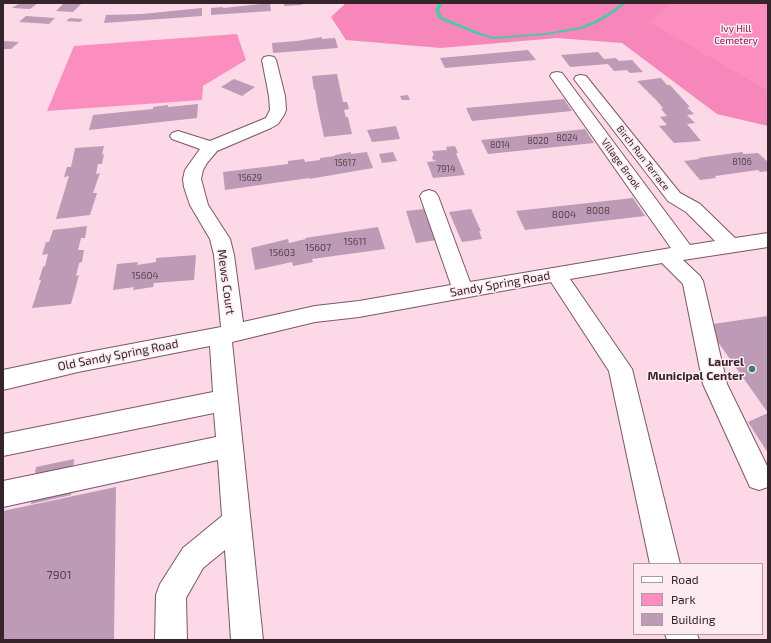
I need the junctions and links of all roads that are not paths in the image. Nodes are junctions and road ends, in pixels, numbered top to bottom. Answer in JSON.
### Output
{"nodes":[{"id":1,"x":269,"y":60,"type":"dead end"},
{"id":2,"x":557,"y":76,"type":"dead end"},
{"id":3,"x":581,"y":79,"type":"dead end"},
{"id":4,"x":178,"y":136,"type":"dead end"},
{"id":5,"x":211,"y":147,"type":"junction"},
{"id":6,"x":429,"y":196,"type":"dead end"},
{"id":7,"x":768,"y":240,"type":"edge"},
{"id":8,"x":730,"y":245,"type":"junction"},
{"id":9,"x":676,"y":254,"type":"junction"},
{"id":10,"x":556,"y":274,"type":"junction"},
{"id":11,"x":463,"y":290,"type":"junction"},
{"id":12,"x":227,"y":334,"type":"junction"},
{"id":13,"x":3,"y":380,"type":"edge"},
{"id":14,"x":226,"y":400,"type":"junction"},
{"id":15,"x":3,"y":445,"type":"edge"},
{"id":16,"x":230,"y":446,"type":"junction"},
{"id":17,"x":759,"y":478,"type":"dead end"},
{"id":18,"x":3,"y":494,"type":"edge"},
{"id":19,"x":237,"y":522,"type":"junction"},
{"id":20,"x":665,"y":563,"type":"edge"},
{"id":21,"x":171,"y":640,"type":"edge"},
{"id":22,"x":247,"y":640,"type":"edge"}],
"edges":[{"from":1,"to":5,"type":"street"},
{"from":2,"to":9,"type":"street","name":"Village Brook"},
{"from":3,"to":8,"type":"street","name":"Birch Run Terrace"},
{"from":4,"to":5,"type":"street"},
{"from":5,"to":12,"type":"street","name":"Mews Court"},
{"from":6,"to":11,"type":"street"},
{"from":7,"to":8,"type":"street","name":"Sandy Spring Road"},
{"from":8,"to":9,"type":"street","name":"Sandy Spring Road"},
{"from":9,"to":10,"type":"street","name":"Sandy Spring Road"},
{"from":9,"to":17,"type":"street","name":"Village Brook"},
{"from":10,"to":11,"type":"street","name":"Sandy Spring Road"},
{"from":10,"to":20,"type":"street"},
{"from":11,"to":12,"type":"street","name":"Sandy Spring Road"},
{"from":12,"to":13,"type":"street","name":"Old Sandy Spring Road"},
{"from":12,"to":14,"type":"street","name":"Mews Court"},
{"from":14,"to":15,"type":"street"},
{"from":14,"to":16,"type":"street","name":"Mews Court"},
{"from":16,"to":18,"type":"street"},
{"from":16,"to":19,"type":"street","name":"Mews Court"},
{"from":19,"to":21,"type":"street"},
{"from":19,"to":22,"type":"street","name":"Mews Court"}]}
